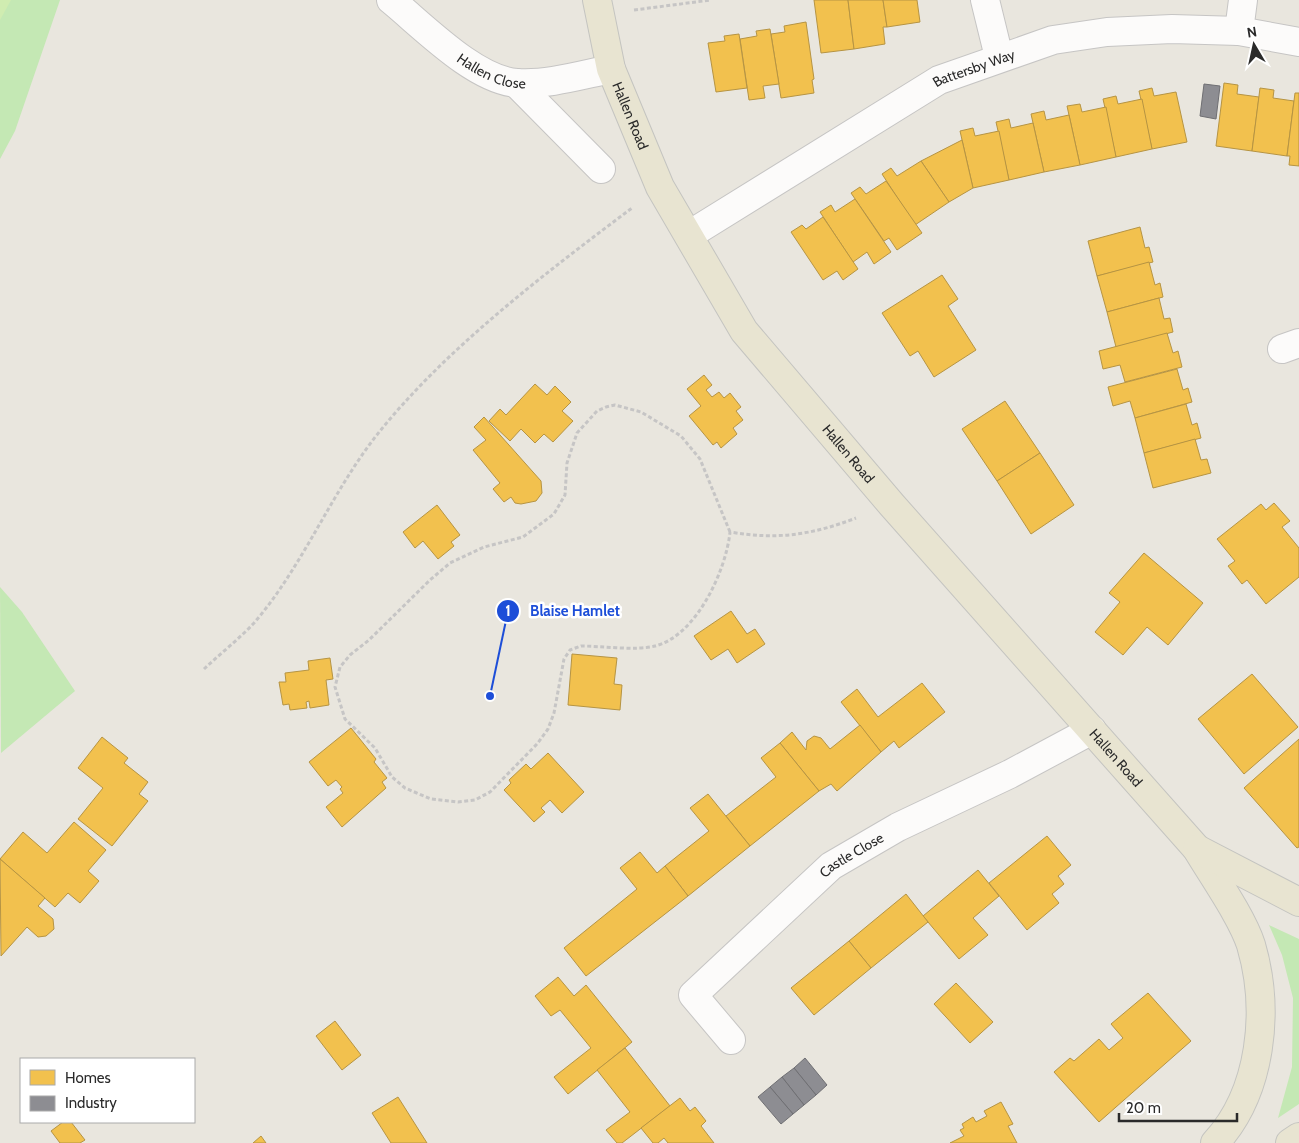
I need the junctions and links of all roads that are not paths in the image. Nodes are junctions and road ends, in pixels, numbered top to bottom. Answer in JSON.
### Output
{"nodes":[{"id":1,"x":391,"y":0,"type":"edge"},
{"id":2,"x":985,"y":0,"type":"edge"},
{"id":3,"x":1243,"y":0,"type":"edge"},
{"id":4,"x":598,"y":7,"type":"edge"},
{"id":5,"x":1239,"y":31,"type":"junction"},
{"id":6,"x":1299,"y":42,"type":"edge"},
{"id":7,"x":999,"y":57,"type":"junction"},
{"id":8,"x":611,"y":69,"type":"junction"},
{"id":9,"x":516,"y":83,"type":"junction"},
{"id":10,"x":601,"y":169,"type":"dead end"},
{"id":11,"x":689,"y":235,"type":"junction"},
{"id":12,"x":1092,"y":730,"type":"junction"},
{"id":13,"x":1197,"y":849,"type":"junction"},
{"id":14,"x":1299,"y":902,"type":"edge"},
{"id":15,"x":731,"y":1040,"type":"dead end"},
{"id":16,"x":1299,"y":1137,"type":"edge"},
{"id":17,"x":1215,"y":1143,"type":"edge"},
{"id":18,"x":1290,"y":1143,"type":"edge"}],
"edges":[{"from":1,"to":9,"type":"street","name":"Hallen Close"},
{"from":2,"to":7,"type":"street"},
{"from":3,"to":5,"type":"street"},
{"from":4,"to":8,"type":"main road","name":"Hallen Road"},
{"from":5,"to":6,"type":"street","name":"Battersby Way"},
{"from":5,"to":7,"type":"street","name":"Battersby Way"},
{"from":7,"to":11,"type":"street","name":"Battersby Way"},
{"from":8,"to":9,"type":"street","name":"Hallen Close"},
{"from":8,"to":11,"type":"main road","name":"Hallen Road"},
{"from":9,"to":10,"type":"street"},
{"from":11,"to":12,"type":"main road","name":"Hallen Road"},
{"from":12,"to":13,"type":"main road","name":"Hallen Road"},
{"from":12,"to":15,"type":"street","name":"Castle Close"},
{"from":13,"to":14,"type":"main road","name":"Hallen Road"},
{"from":13,"to":17,"type":"main road","name":"Hallen Road"},
{"from":16,"to":18,"type":"main road"}]}
